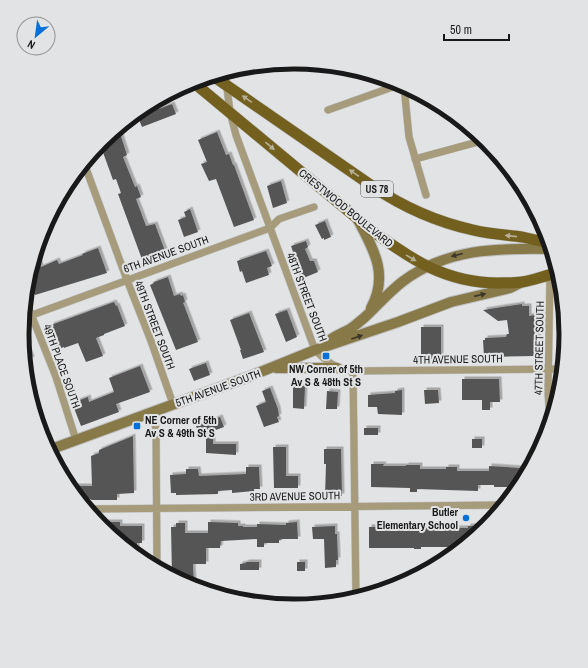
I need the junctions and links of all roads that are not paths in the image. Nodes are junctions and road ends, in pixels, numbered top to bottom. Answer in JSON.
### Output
{"nodes":[{"id":1,"x":225,"y":78,"type":"edge"},
{"id":2,"x":219,"y":80,"type":"edge"},
{"id":3,"x":226,"y":85,"type":"junction"},
{"id":4,"x":199,"y":87,"type":"edge"},
{"id":5,"x":391,"y":88,"type":"edge"},
{"id":6,"x":405,"y":93,"type":"edge"},
{"id":7,"x":328,"y":110,"type":"dead end"},
{"id":8,"x":230,"y":112,"type":"junction"},
{"id":9,"x":476,"y":142,"type":"edge"},
{"id":10,"x":415,"y":159,"type":"junction"},
{"id":11,"x":87,"y":170,"type":"edge"},
{"id":12,"x":426,"y":195,"type":"dead end"},
{"id":13,"x":314,"y":207,"type":"dead end"},
{"id":14,"x":357,"y":219,"type":"junction"},
{"id":15,"x":270,"y":228,"type":"junction"},
{"id":16,"x":542,"y":242,"type":"edge"},
{"id":17,"x":545,"y":249,"type":"edge"},
{"id":18,"x":426,"y":266,"type":"junction"},
{"id":19,"x":552,"y":274,"type":"edge"},
{"id":20,"x":127,"y":280,"type":"junction"},
{"id":21,"x":554,"y":280,"type":"edge"},
{"id":22,"x":522,"y":282,"type":"junction"},
{"id":23,"x":31,"y":315,"type":"joint"},
{"id":24,"x":364,"y":318,"type":"junction"},
{"id":25,"x":318,"y":350,"type":"junction"},
{"id":26,"x":270,"y":368,"type":"junction"},
{"id":27,"x":337,"y":368,"type":"junction"},
{"id":28,"x":549,"y":369,"type":"junction"},
{"id":29,"x":557,"y":369,"type":"edge"},
{"id":30,"x":353,"y":371,"type":"junction"},
{"id":31,"x":173,"y":404,"type":"junction"},
{"id":32,"x":550,"y":404,"type":"edge"},
{"id":33,"x":153,"y":412,"type":"junction"},
{"id":34,"x":76,"y":440,"type":"junction"},
{"id":35,"x":55,"y":448,"type":"edge"},
{"id":36,"x":496,"y":505,"type":"edge"},
{"id":37,"x":355,"y":507,"type":"junction"},
{"id":38,"x":95,"y":509,"type":"edge"},
{"id":39,"x":156,"y":509,"type":"junction"},
{"id":40,"x":157,"y":560,"type":"edge"},
{"id":41,"x":356,"y":592,"type":"edge"}],
"edges":[{"from":1,"to":3,"type":"street","name":"48TH STREET SOUTH"},
{"from":2,"to":3,"type":"main road","number":"US 78"},
{"from":3,"to":8,"type":"street","name":"48TH STREET SOUTH"},
{"from":16,"to":3,"type":"main road","number":"US 78","one_way":true},
{"from":4,"to":8,"type":"main road","name":"CRESTWOOD BOULEVARD"},
{"from":5,"to":7,"type":"street"},
{"from":6,"to":10,"type":"street"},
{"from":8,"to":14,"type":"main road","name":"CRESTWOOD BOULEVARD","one_way":true},
{"from":8,"to":15,"type":"street","name":"48TH STREET SOUTH"},
{"from":9,"to":10,"type":"street"},
{"from":10,"to":12,"type":"street"},
{"from":11,"to":20,"type":"street","name":"49TH STREET SOUTH"},
{"from":13,"to":15,"type":"street","name":"6TH AVENUE SOUTH"},
{"from":14,"to":18,"type":"main road","name":"CRESTWOOD BOULEVARD","one_way":true},
{"from":14,"to":24,"type":"street"},
{"from":15,"to":20,"type":"street","name":"6TH AVENUE SOUTH"},
{"from":15,"to":25,"type":"street","name":"48TH STREET SOUTH"},
{"from":17,"to":18,"type":"street","name":"5TH AVENUE SOUTH","one_way":true},
{"from":18,"to":22,"type":"main road","name":"CRESTWOOD BOULEVARD"},
{"from":18,"to":24,"type":"street","name":"5TH AVENUE SOUTH"},
{"from":19,"to":22,"type":"main road","name":"5TH AVENUE SOUTH"},
{"from":20,"to":23,"type":"street","name":"6TH AVENUE SOUTH"},
{"from":20,"to":31,"type":"street","name":"49TH STREET SOUTH"},
{"from":21,"to":28,"type":"street","name":"47TH STREET SOUTH"},
{"from":25,"to":22,"type":"street","name":"5TH AVENUE SOUTH","one_way":true},
{"from":23,"to":34,"type":"street","name":"49TH PLACE SOUTH"},
{"from":24,"to":25,"type":"street","name":"5TH AVENUE SOUTH"},
{"from":25,"to":26,"type":"street","name":"5TH AVENUE SOUTH"},
{"from":25,"to":27,"type":"street","name":"48TH STREET SOUTH"},
{"from":26,"to":27,"type":"street"},
{"from":26,"to":31,"type":"street","name":"5TH AVENUE SOUTH"},
{"from":27,"to":30,"type":"street","name":"48TH STREET SOUTH"},
{"from":28,"to":29,"type":"street","name":"4TH AVENUE SOUTH"},
{"from":28,"to":30,"type":"street","name":"4TH AVENUE SOUTH"},
{"from":28,"to":32,"type":"street","name":"47TH STREET SOUTH"},
{"from":30,"to":37,"type":"street"},
{"from":31,"to":33,"type":"street","name":"5TH AVENUE SOUTH"},
{"from":33,"to":34,"type":"street","name":"5TH AVENUE SOUTH"},
{"from":33,"to":39,"type":"street"},
{"from":34,"to":35,"type":"street","name":"5TH AVENUE SOUTH"},
{"from":36,"to":37,"type":"street","name":"3RD AVENUE SOUTH"},
{"from":37,"to":39,"type":"street","name":"3RD AVENUE SOUTH"},
{"from":37,"to":41,"type":"street"},
{"from":38,"to":39,"type":"street","name":"3RD AVENUE SOUTH"},
{"from":39,"to":40,"type":"street"}]}
